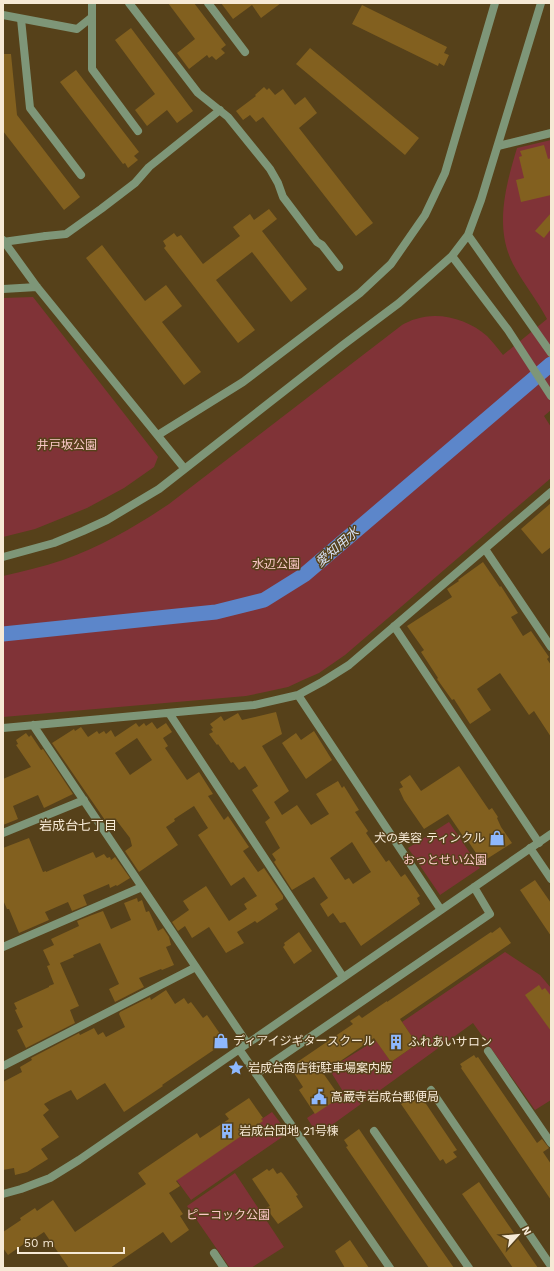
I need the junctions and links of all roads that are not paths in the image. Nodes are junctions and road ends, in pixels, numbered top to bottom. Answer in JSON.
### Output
{"nodes":[{"id":1,"x":92,"y":3,"type":"edge"},
{"id":2,"x":129,"y":3,"type":"edge"},
{"id":3,"x":208,"y":3,"type":"edge"},
{"id":4,"x":495,"y":3,"type":"edge"},
{"id":5,"x":541,"y":3,"type":"edge"},
{"id":6,"x":3,"y":15,"type":"edge"},
{"id":7,"x":92,"y":17,"type":"junction"},
{"id":8,"x":21,"y":19,"type":"junction"},
{"id":9,"x":245,"y":52,"type":"dead end"},
{"id":10,"x":220,"y":110,"type":"junction"},
{"id":11,"x":138,"y":131,"type":"dead end"},
{"id":12,"x":551,"y":133,"type":"edge"},
{"id":13,"x":498,"y":146,"type":"junction"},
{"id":14,"x":81,"y":175,"type":"dead end"},
{"id":15,"x":468,"y":235,"type":"junction"},
{"id":16,"x":3,"y":241,"type":"edge"},
{"id":17,"x":452,"y":256,"type":"junction"},
{"id":18,"x":339,"y":267,"type":"dead end"},
{"id":19,"x":37,"y":287,"type":"junction"},
{"id":20,"x":3,"y":289,"type":"edge"},
{"id":21,"x":551,"y":354,"type":"edge"},
{"id":22,"x":551,"y":396,"type":"edge"},
{"id":23,"x":158,"y":435,"type":"junction"},
{"id":24,"x":184,"y":468,"type":"junction"},
{"id":25,"x":551,"y":492,"type":"edge"},
{"id":26,"x":485,"y":549,"type":"junction"},
{"id":27,"x":3,"y":557,"type":"edge"},
{"id":28,"x":394,"y":626,"type":"junction"},
{"id":29,"x":551,"y":647,"type":"edge"},
{"id":30,"x":298,"y":695,"type":"junction"},
{"id":31,"x":169,"y":713,"type":"junction"},
{"id":32,"x":33,"y":725,"type":"junction"},
{"id":33,"x":3,"y":728,"type":"edge"},
{"id":34,"x":84,"y":800,"type":"junction"},
{"id":35,"x":3,"y":833,"type":"edge"},
{"id":36,"x":551,"y":834,"type":"edge"},
{"id":37,"x":538,"y":843,"type":"junction"},
{"id":38,"x":530,"y":848,"type":"junction"},
{"id":39,"x":551,"y":879,"type":"edge"},
{"id":40,"x":142,"y":887,"type":"junction"},
{"id":41,"x":474,"y":887,"type":"junction"},
{"id":42,"x":441,"y":910,"type":"junction"},
{"id":43,"x":3,"y":947,"type":"edge"},
{"id":44,"x":196,"y":966,"type":"junction"},
{"id":45,"x":343,"y":977,"type":"junction"},
{"id":46,"x":247,"y":1043,"type":"junction"},
{"id":47,"x":239,"y":1049,"type":"junction"},
{"id":48,"x":488,"y":1051,"type":"dead end"},
{"id":49,"x":3,"y":1066,"type":"edge"},
{"id":50,"x":256,"y":1074,"type":"junction"},
{"id":51,"x":431,"y":1090,"type":"dead end"},
{"id":52,"x":374,"y":1131,"type":"dead end"},
{"id":53,"x":551,"y":1143,"type":"edge"},
{"id":54,"x":3,"y":1194,"type":"edge"},
{"id":55,"x":214,"y":1253,"type":"dead end"},
{"id":56,"x":551,"y":1266,"type":"edge"},
{"id":57,"x":224,"y":1268,"type":"edge"},
{"id":58,"x":390,"y":1268,"type":"edge"},
{"id":59,"x":469,"y":1268,"type":"edge"}],
"edges":[{"from":1,"to":7,"type":"street"},
{"from":2,"to":10,"type":"street"},
{"from":3,"to":9,"type":"street"},
{"from":4,"to":23,"type":"street"},
{"from":5,"to":13,"type":"street"},
{"from":6,"to":8,"type":"street"},
{"from":7,"to":8,"type":"street"},
{"from":7,"to":11,"type":"street"},
{"from":8,"to":14,"type":"street"},
{"from":10,"to":16,"type":"street","bridge":true},
{"from":10,"to":18,"type":"street"},
{"from":12,"to":13,"type":"street"},
{"from":13,"to":15,"type":"street"},
{"from":15,"to":17,"type":"street"},
{"from":15,"to":21,"type":"street"},
{"from":16,"to":19,"type":"street"},
{"from":17,"to":22,"type":"street"},
{"from":17,"to":24,"type":"street"},
{"from":19,"to":20,"type":"street"},
{"from":19,"to":23,"type":"street"},
{"from":23,"to":24,"type":"street"},
{"from":24,"to":27,"type":"street"},
{"from":25,"to":26,"type":"street"},
{"from":26,"to":28,"type":"street"},
{"from":26,"to":29,"type":"street"},
{"from":28,"to":30,"type":"street"},
{"from":28,"to":37,"type":"street"},
{"from":30,"to":31,"type":"street"},
{"from":30,"to":42,"type":"street"},
{"from":31,"to":32,"type":"street"},
{"from":31,"to":45,"type":"street"},
{"from":32,"to":33,"type":"street"},
{"from":32,"to":34,"type":"street"},
{"from":34,"to":35,"type":"street"},
{"from":34,"to":40,"type":"street"},
{"from":36,"to":37,"type":"street"},
{"from":37,"to":38,"type":"street"},
{"from":38,"to":39,"type":"street"},
{"from":38,"to":41,"type":"street"},
{"from":40,"to":43,"type":"street"},
{"from":40,"to":44,"type":"street"},
{"from":41,"to":42,"type":"street"},
{"from":41,"to":50,"type":"street"},
{"from":42,"to":45,"type":"street"},
{"from":44,"to":46,"type":"street"},
{"from":44,"to":49,"type":"street"},
{"from":45,"to":46,"type":"street"},
{"from":46,"to":47,"type":"street"},
{"from":47,"to":50,"type":"street"},
{"from":47,"to":54,"type":"street"},
{"from":48,"to":53,"type":"street"},
{"from":50,"to":58,"type":"street"},
{"from":51,"to":56,"type":"street"},
{"from":52,"to":59,"type":"street"},
{"from":55,"to":57,"type":"street"}]}
